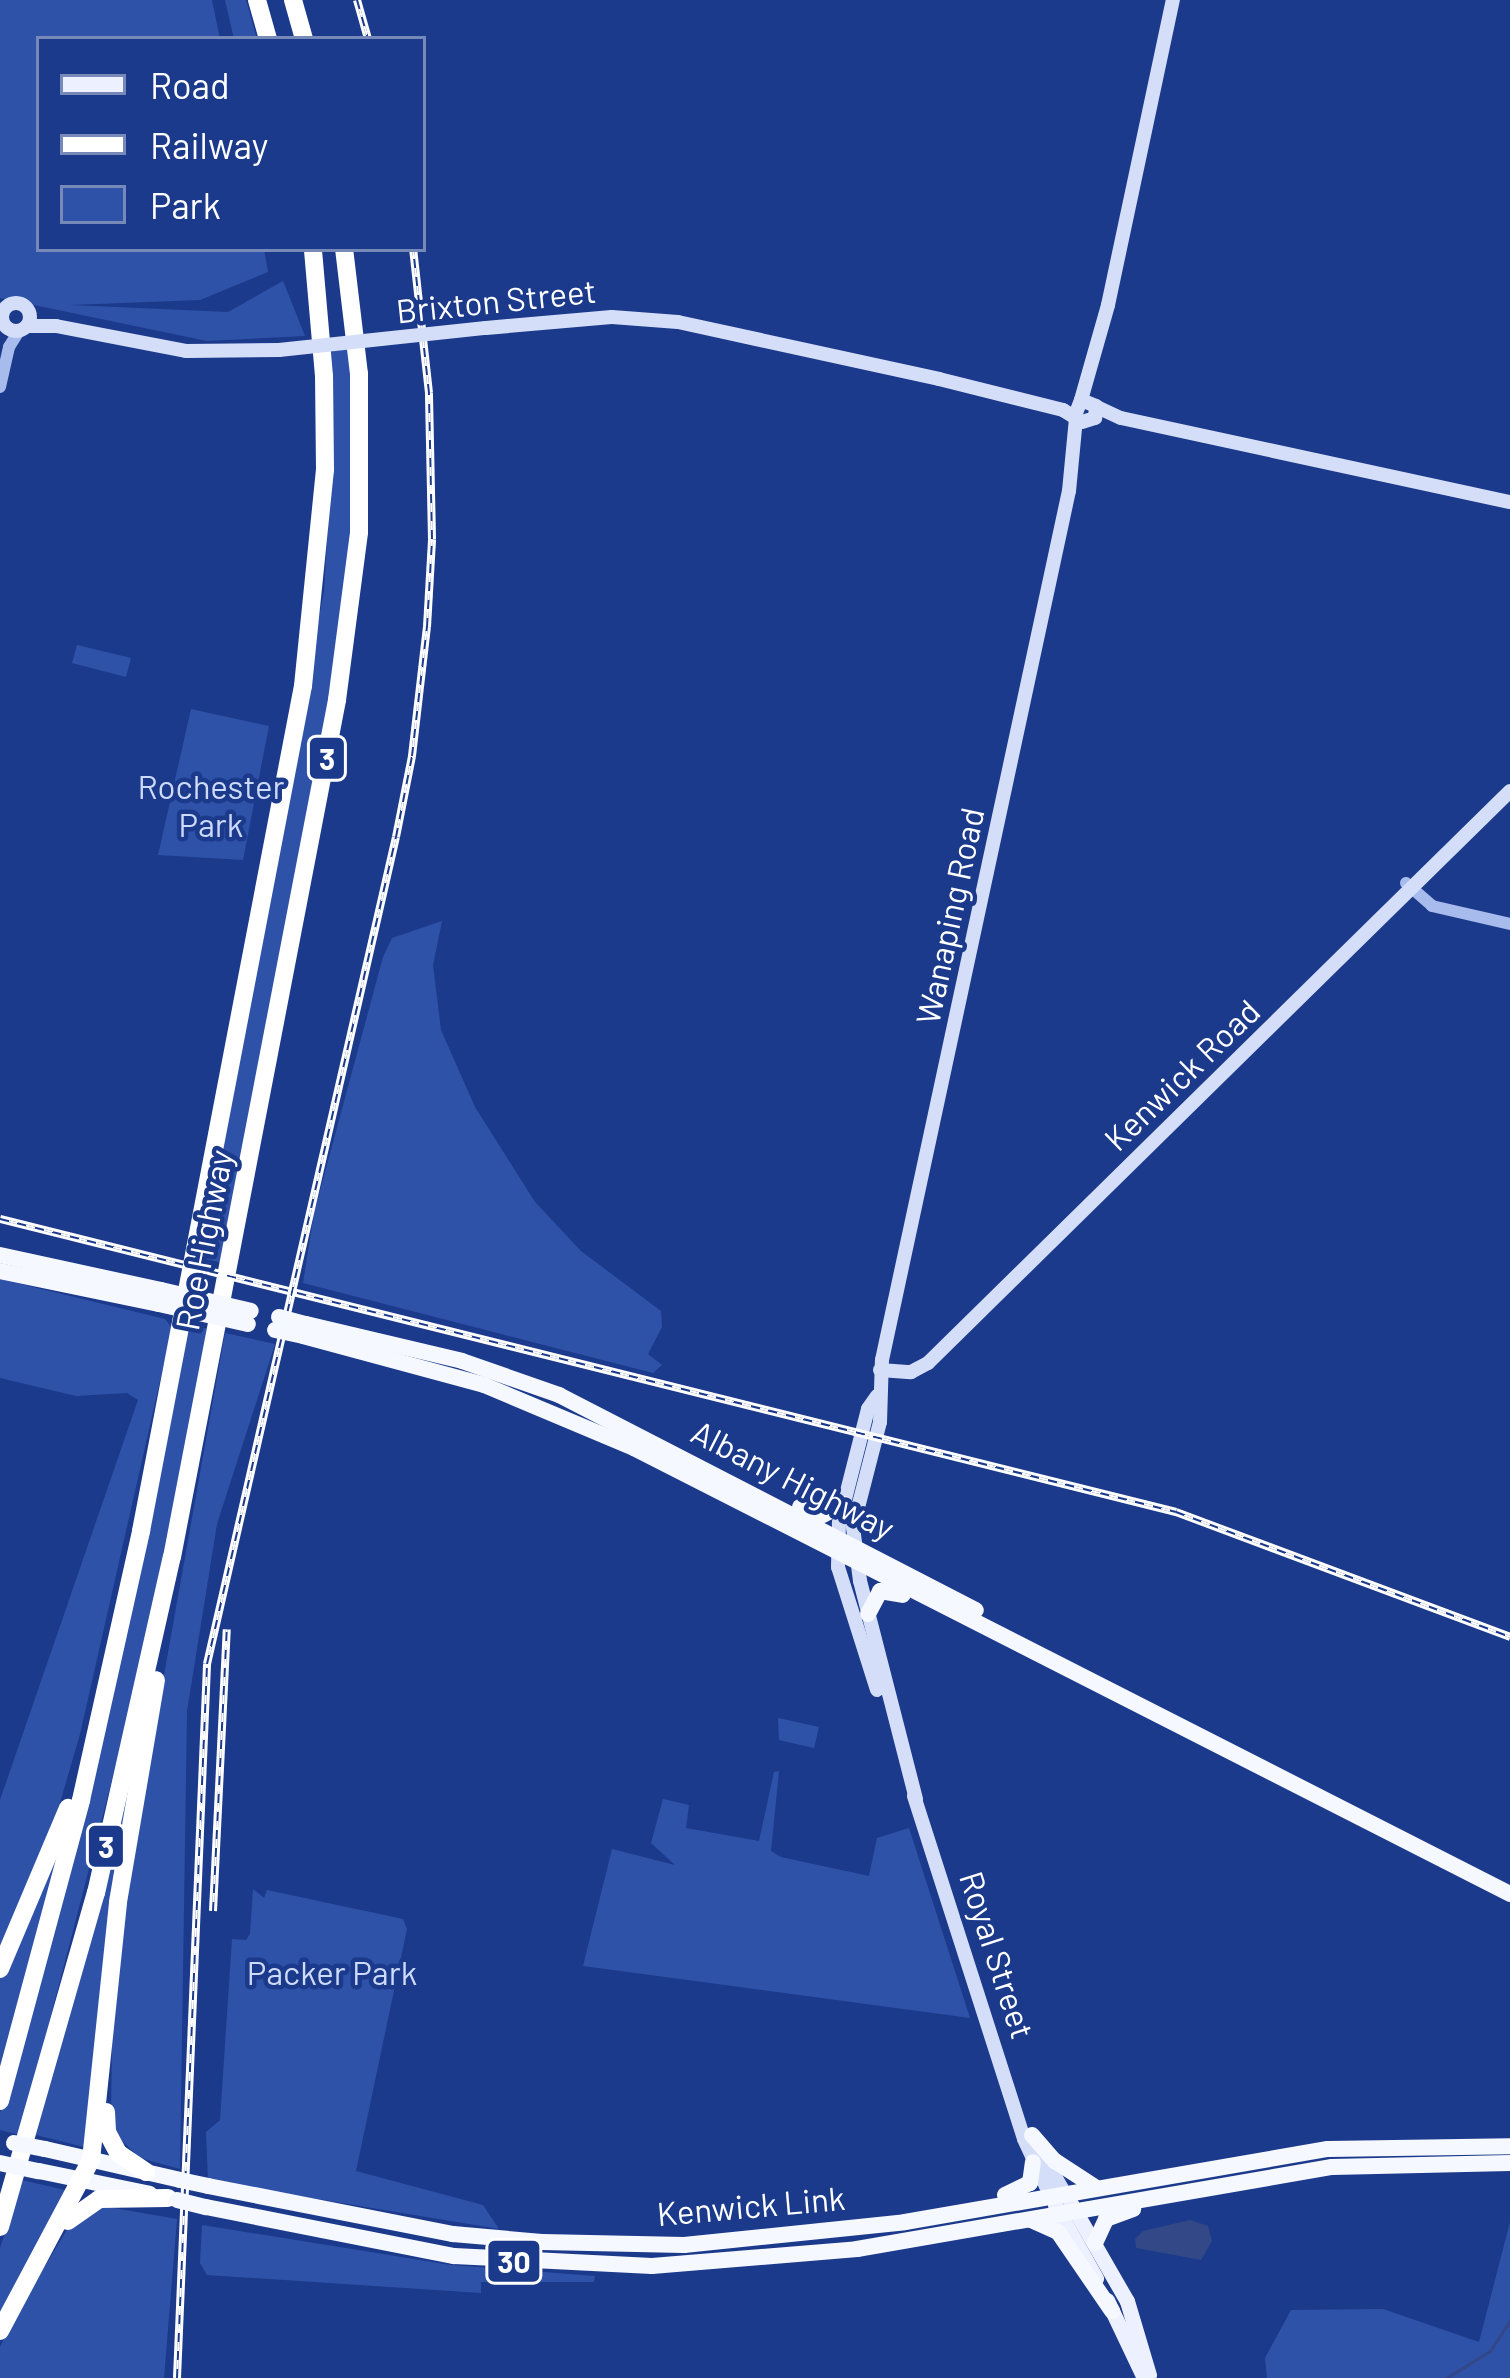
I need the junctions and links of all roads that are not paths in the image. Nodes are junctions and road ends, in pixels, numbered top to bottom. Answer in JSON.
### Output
{"nodes":[{"id":1,"x":257,"y":0,"type":"edge"},
{"id":2,"x":293,"y":0,"type":"edge"},
{"id":3,"x":1173,"y":0,"type":"edge"},
{"id":4,"x":267,"y":36,"type":"edge"},
{"id":5,"x":303,"y":36,"type":"edge"},
{"id":6,"x":313,"y":252,"type":"edge"},
{"id":7,"x":344,"y":252,"type":"edge"},
{"id":8,"x":11,"y":320,"type":"edge"},
{"id":9,"x":0,"y":387,"type":"edge"},
{"id":10,"x":1086,"y":411,"type":"junction"},
{"id":11,"x":1510,"y":502,"type":"edge"},
{"id":12,"x":1510,"y":780,"type":"edge"},
{"id":13,"x":1510,"y":791,"type":"edge"},
{"id":14,"x":1408,"y":885,"type":"junction"},
{"id":15,"x":1510,"y":924,"type":"edge"},
{"id":16,"x":0,"y":1255,"type":"edge"},
{"id":17,"x":0,"y":1271,"type":"edge"},
{"id":18,"x":160,"y":1297,"type":"junction"},
{"id":19,"x":304,"y":1330,"type":"junction"},
{"id":20,"x":881,"y":1365,"type":"junction"},
{"id":21,"x":877,"y":1396,"type":"junction"},
{"id":22,"x":858,"y":1453,"type":"junction"},
{"id":23,"x":870,"y":1467,"type":"junction"},
{"id":24,"x":851,"y":1478,"type":"junction"},
{"id":25,"x":760,"y":1496,"type":"junction"},
{"id":26,"x":844,"y":1504,"type":"junction"},
{"id":27,"x":847,"y":1550,"type":"junction"},
{"id":28,"x":172,"y":1557,"type":"junction"},
{"id":29,"x":868,"y":1614,"type":"junction"},
{"id":30,"x":971,"y":1620,"type":"junction"},
{"id":31,"x":96,"y":1730,"type":"junction"},
{"id":32,"x":916,"y":1799,"type":"junction"},
{"id":33,"x":1510,"y":1889,"type":"edge"},
{"id":34,"x":0,"y":1969,"type":"edge"},
{"id":35,"x":106,"y":2035,"type":"junction"},
{"id":36,"x":0,"y":2101,"type":"edge"},
{"id":37,"x":1028,"y":2131,"type":"junction"},
{"id":38,"x":0,"y":2139,"type":"edge"},
{"id":39,"x":1510,"y":2146,"type":"edge"},
{"id":40,"x":91,"y":2160,"type":"junction"},
{"id":41,"x":1034,"y":2162,"type":"junction"},
{"id":42,"x":0,"y":2163,"type":"edge"},
{"id":43,"x":1510,"y":2163,"type":"edge"},
{"id":44,"x":146,"y":2172,"type":"junction"},
{"id":45,"x":83,"y":2180,"type":"junction"},
{"id":46,"x":1095,"y":2187,"type":"junction"},
{"id":47,"x":1209,"y":2187,"type":"junction"},
{"id":48,"x":1057,"y":2194,"type":"junction"},
{"id":49,"x":173,"y":2199,"type":"junction"},
{"id":50,"x":1067,"y":2211,"type":"junction"},
{"id":51,"x":936,"y":2217,"type":"junction"},
{"id":52,"x":1028,"y":2218,"type":"junction"},
{"id":53,"x":0,"y":2227,"type":"edge"},
{"id":54,"x":1095,"y":2243,"type":"junction"},
{"id":55,"x":35,"y":2270,"type":"junction"},
{"id":56,"x":1112,"y":2311,"type":"junction"},
{"id":57,"x":0,"y":2331,"type":"edge"},
{"id":58,"x":1147,"y":2378,"type":"edge"}],
"edges":[{"from":1,"to":4,"type":"highway"},
{"from":2,"to":5,"type":"highway"},
{"from":3,"to":10,"type":"main road","name":"Wanaping Road"},
{"from":6,"to":31,"type":"highway","name":"Roe Highway","number":"3"},
{"from":7,"to":28,"type":"highway","name":"Roe Highway","number":"3"},
{"from":8,"to":9,"type":"street"},
{"from":8,"to":10,"type":"main road","name":"Brixton Street","bridge":true},
{"from":10,"to":11,"type":"main road","name":"Brixton Street"},
{"from":10,"to":20,"type":"main road","name":"Wanaping Road"},
{"from":12,"to":14,"type":"main road","name":"Kenwick Road"},
{"from":13,"to":14,"type":"main road","name":"Kenwick Road"},
{"from":14,"to":15,"type":"street"},
{"from":14,"to":20,"type":"main road","name":"Kenwick Road"},
{"from":16,"to":18,"type":"highway","name":"Albany Highway"},
{"from":17,"to":18,"type":"highway","name":"Albany Highway"},
{"from":18,"to":19,"type":"highway","name":"Albany Highway","bridge":true},
{"from":19,"to":25,"type":"highway","name":"Albany Highway"},
{"from":19,"to":27,"type":"highway","name":"Albany Highway"},
{"from":20,"to":21,"type":"main road","name":"Wanaping Road"},
{"from":21,"to":22,"type":"main road","name":"Wanaping Road"},
{"from":21,"to":23,"type":"main road","name":"Wanaping Road"},
{"from":22,"to":23,"type":"main road"},
{"from":22,"to":24,"type":"main road","name":"Wanaping Road"},
{"from":23,"to":24,"type":"main road"},
{"from":23,"to":27,"type":"main road","name":"Wanaping Road"},
{"from":24,"to":26,"type":"main road","name":"Wanaping Road"},
{"from":25,"to":26,"type":"highway"},
{"from":25,"to":27,"type":"highway","name":"Albany Highway"},
{"from":26,"to":27,"type":"main road","name":"Wanaping Road"},
{"from":27,"to":29,"type":"main road","name":"Royal Street"},
{"from":27,"to":30,"type":"highway","name":"Albany Highway"},
{"from":27,"to":32,"type":"main road","name":"Royal Street"},
{"from":27,"to":33,"type":"highway","name":"Albany Highway"},
{"from":28,"to":35,"type":"highway"},
{"from":28,"to":53,"type":"highway","name":"Roe Highway","number":"3"},
{"from":29,"to":30,"type":"highway"},
{"from":29,"to":32,"type":"main road","name":"Royal Street"},
{"from":30,"to":33,"type":"highway","name":"Albany Highway"},
{"from":31,"to":34,"type":"highway"},
{"from":31,"to":36,"type":"highway","name":"Roe Highway","number":"3"},
{"from":32,"to":37,"type":"main road","name":"Royal Street"},
{"from":35,"to":40,"type":"highway"},
{"from":35,"to":44,"type":"highway"},
{"from":37,"to":41,"type":"main road","name":"Royal Street"},
{"from":37,"to":46,"type":"highway"},
{"from":37,"to":48,"type":"main road","name":"Royal Street"},
{"from":38,"to":40,"type":"highway","name":"Kenwick Link","number":"30","bridge":true},
{"from":39,"to":46,"type":"highway","name":"Kenwick Link","number":"30"},
{"from":40,"to":44,"type":"highway","name":"Kenwick Link","number":"30"},
{"from":40,"to":45,"type":"highway"},
{"from":41,"to":48,"type":"main road","name":"Royal Street"},
{"from":41,"to":51,"type":"highway"},
{"from":42,"to":45,"type":"highway","name":"Kenwick Link","number":"30","bridge":true},
{"from":43,"to":47,"type":"highway","name":"Kenwick Link","number":"30"},
{"from":44,"to":51,"type":"highway","name":"Kenwick Link","number":"30","bridge":true},
{"from":45,"to":49,"type":"highway","name":"Kenwick Link","number":"30"},
{"from":45,"to":55,"type":"highway"},
{"from":46,"to":48,"type":"highway","name":"Kenwick Link","number":"30"},
{"from":47,"to":50,"type":"highway","name":"Kenwick Link","number":"30"},
{"from":47,"to":54,"type":"highway"},
{"from":48,"to":50,"type":"main road","name":"Royal Street"},
{"from":48,"to":51,"type":"highway","name":"Kenwick Link","number":"30"},
{"from":49,"to":52,"type":"highway","name":"Kenwick Link","number":"30","bridge":true},
{"from":49,"to":55,"type":"highway"},
{"from":50,"to":52,"type":"highway","name":"Kenwick Link","number":"30"},
{"from":50,"to":54,"type":"main road","name":"Royal Street"},
{"from":50,"to":56,"type":"main road","name":"Royal Street"},
{"from":52,"to":56,"type":"highway"},
{"from":54,"to":58,"type":"main road","name":"Royal Street"},
{"from":55,"to":57,"type":"highway"},
{"from":56,"to":58,"type":"main road","name":"Royal Street"}]}
